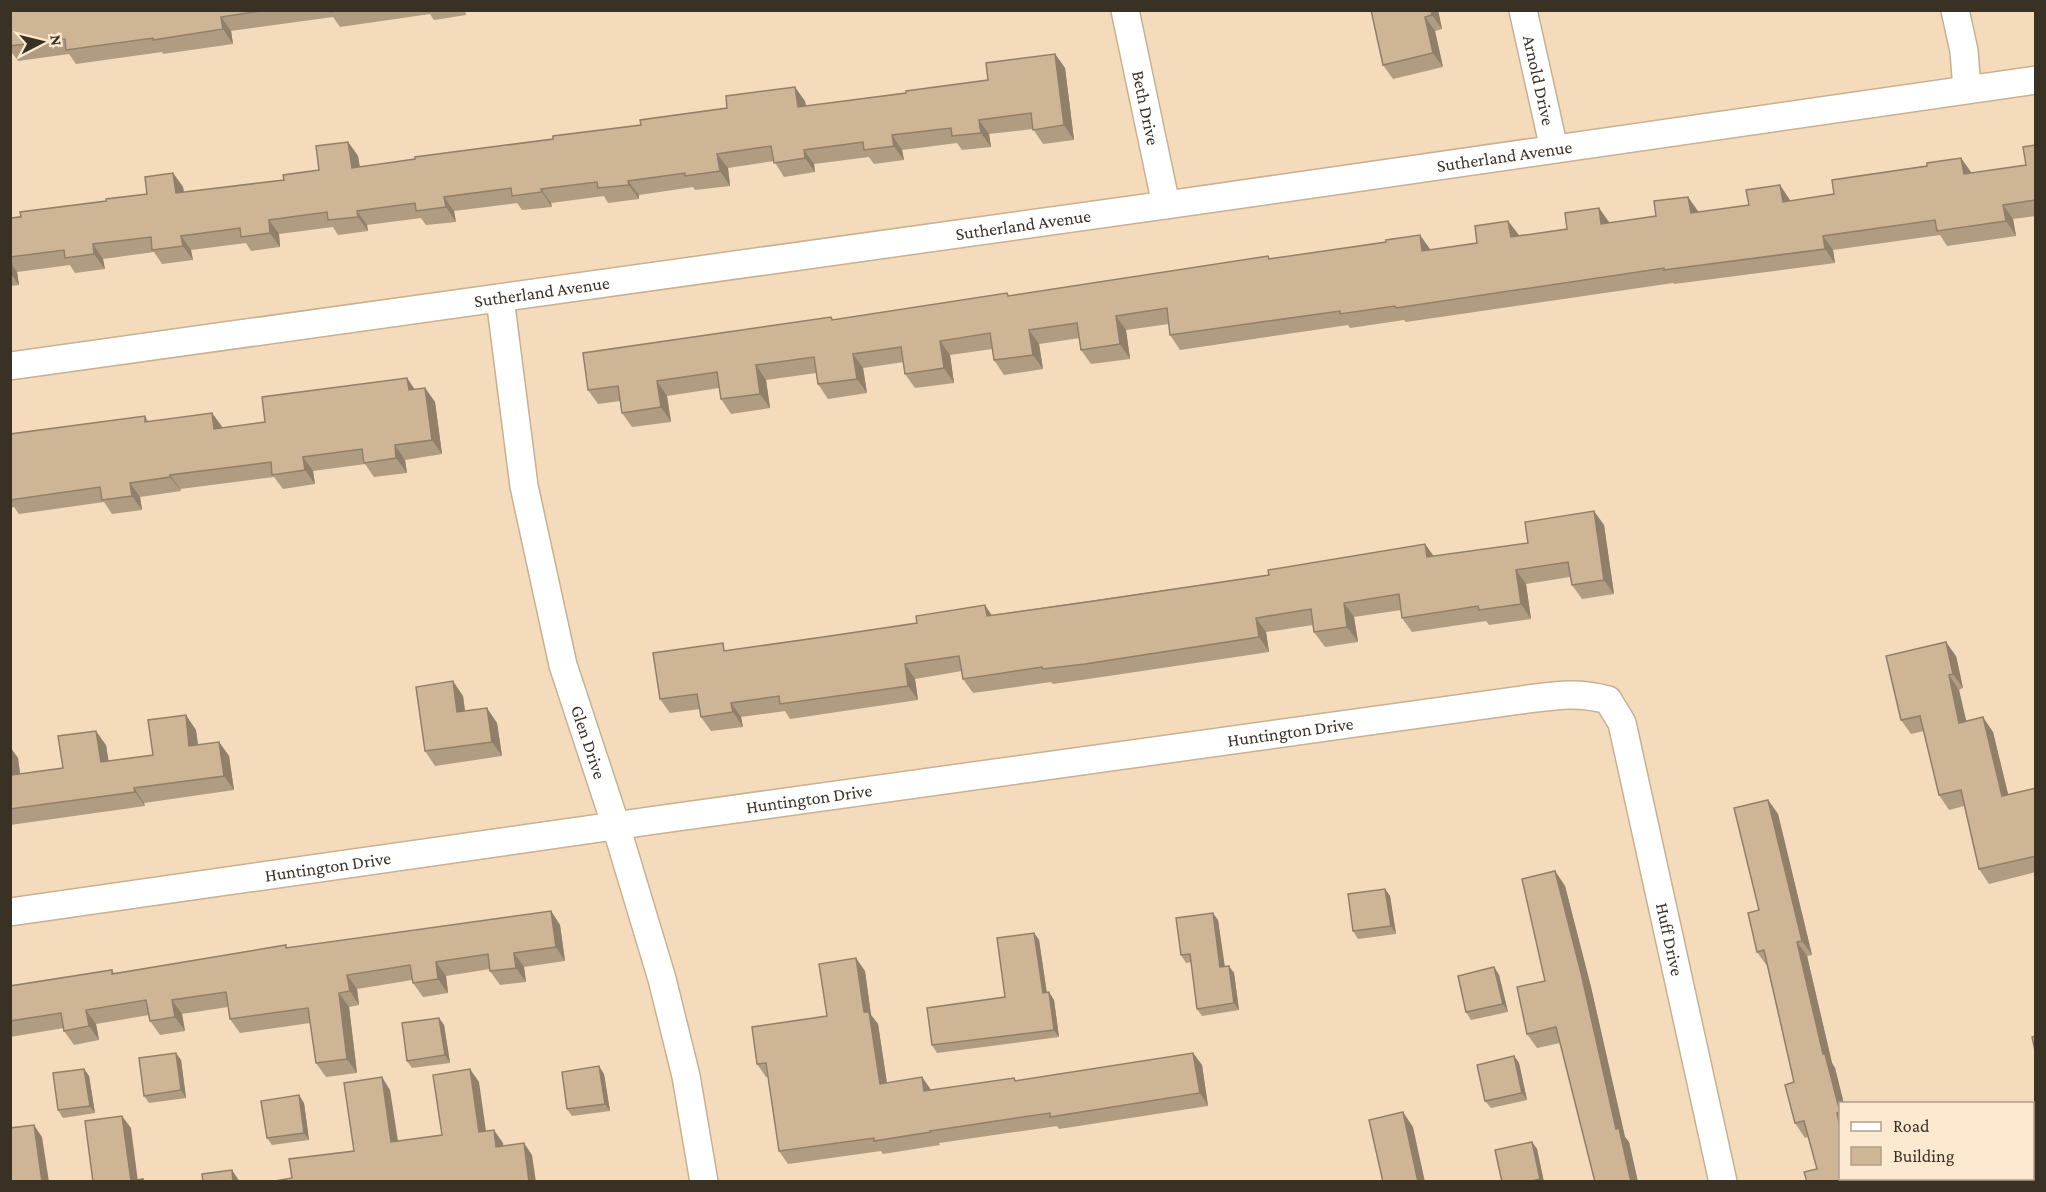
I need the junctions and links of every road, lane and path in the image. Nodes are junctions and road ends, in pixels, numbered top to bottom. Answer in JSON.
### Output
{"nodes":[{"id":1,"x":1125,"y":10,"type":"edge"},
{"id":2,"x":1523,"y":10,"type":"edge"},
{"id":3,"x":1955,"y":10,"type":"edge"},
{"id":4,"x":2036,"y":80,"type":"edge"},
{"id":5,"x":1967,"y":89,"type":"junction"},
{"id":6,"x":1554,"y":149,"type":"junction"},
{"id":7,"x":1167,"y":205,"type":"junction"},
{"id":8,"x":500,"y":298,"type":"junction"},
{"id":9,"x":10,"y":366,"type":"edge"},
{"id":10,"x":1608,"y":700,"type":"joint"},
{"id":11,"x":616,"y":826,"type":"junction"},
{"id":12,"x":10,"y":912,"type":"edge"},
{"id":13,"x":704,"y":1182,"type":"edge"},
{"id":14,"x":1723,"y":1182,"type":"edge"}],
"edges":[{"from":1,"to":7,"type":"street","name":"Beth Drive"},
{"from":2,"to":6,"type":"street","name":"Arnold Drive"},
{"from":3,"to":5,"type":"street"},
{"from":4,"to":5,"type":"street","name":"Sutherland Avenue"},
{"from":5,"to":6,"type":"street","name":"Sutherland Avenue"},
{"from":6,"to":7,"type":"street","name":"Sutherland Avenue"},
{"from":7,"to":8,"type":"street","name":"Sutherland Avenue"},
{"from":8,"to":9,"type":"street","name":"Sutherland Avenue"},
{"from":8,"to":11,"type":"street","name":"Glen Drive"},
{"from":10,"to":11,"type":"street","name":"Huntington Drive"},
{"from":10,"to":14,"type":"street","name":"Huff Drive"},
{"from":11,"to":12,"type":"street","name":"Huntington Drive"},
{"from":11,"to":13,"type":"street","name":"Glen Drive"}]}
